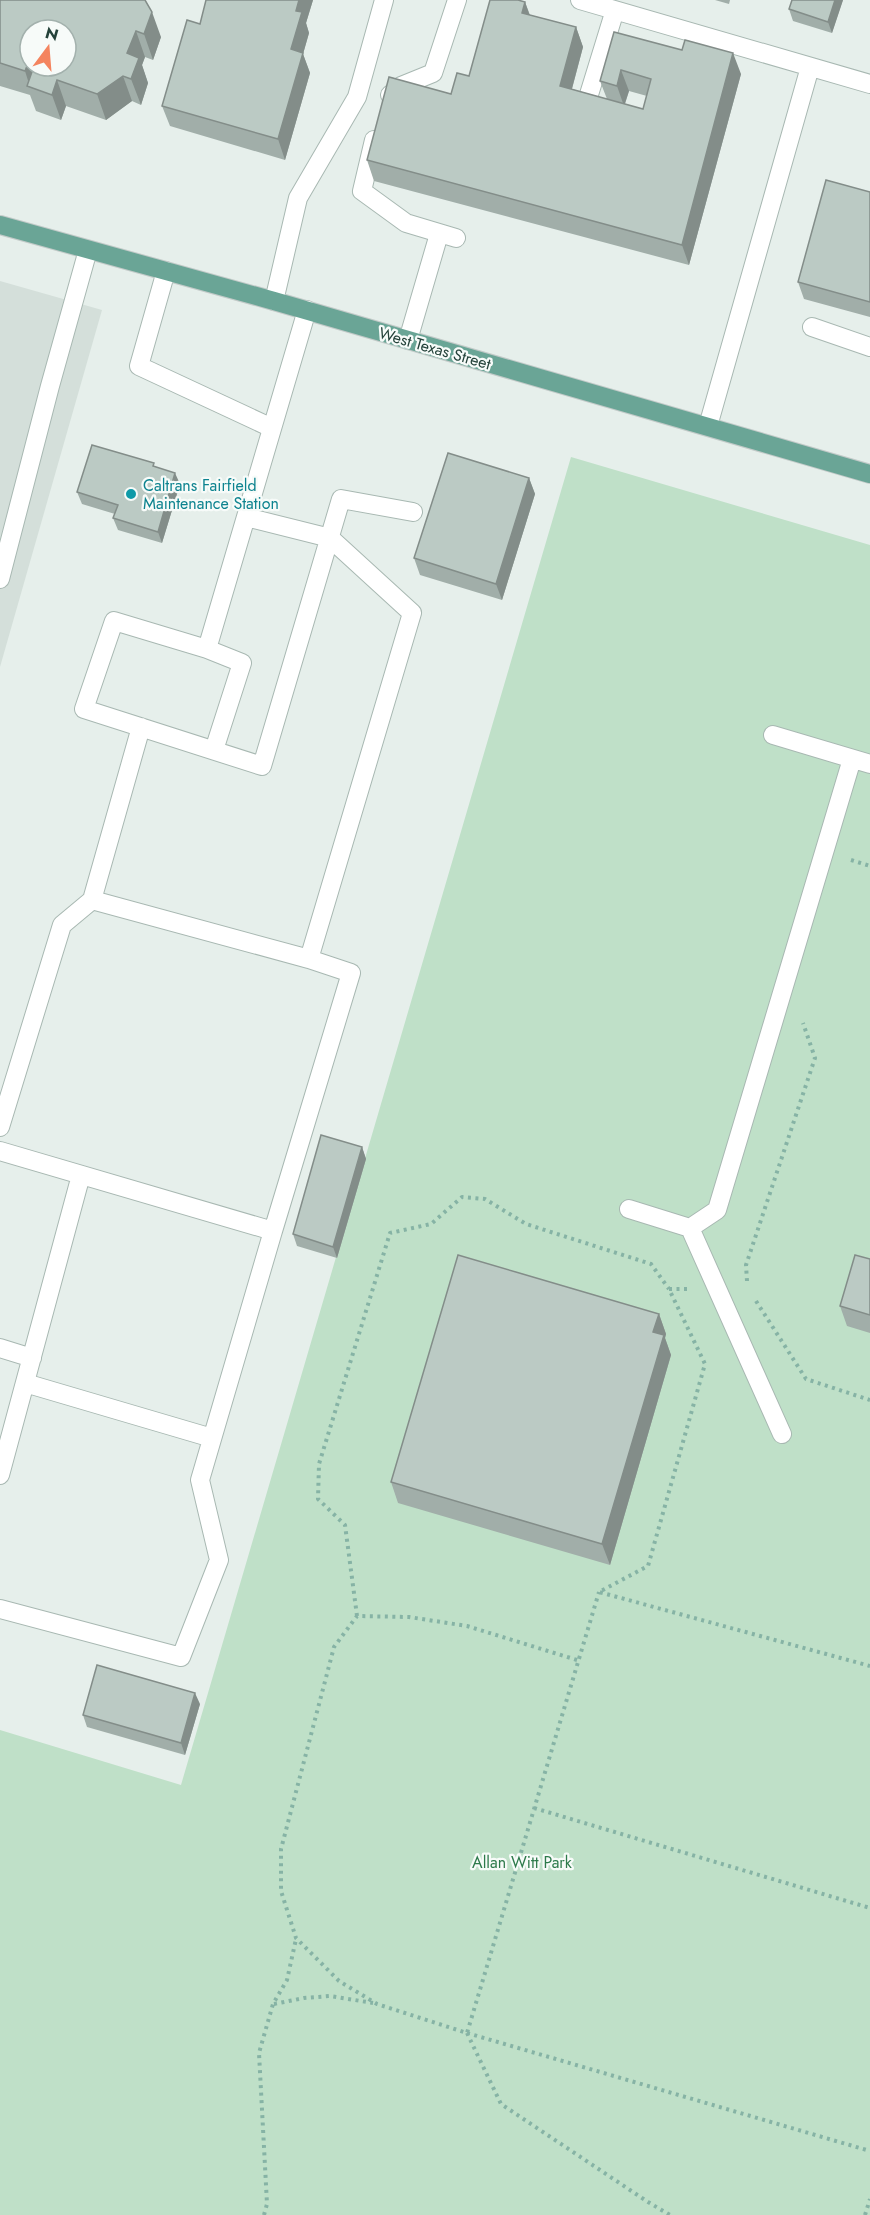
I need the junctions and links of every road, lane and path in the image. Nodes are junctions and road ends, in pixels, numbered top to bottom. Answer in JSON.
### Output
{"nodes":[{"id":1,"x":384,"y":0,"type":"edge"},
{"id":2,"x":456,"y":0,"type":"edge"},
{"id":3,"x":580,"y":0,"type":"edge"},
{"id":4,"x":615,"y":10,"type":"junction"},
{"id":5,"x":810,"y":67,"type":"junction"},
{"id":6,"x":870,"y":84,"type":"edge"},
{"id":7,"x":587,"y":101,"type":"edge"},
{"id":8,"x":0,"y":225,"type":"edge"},
{"id":9,"x":88,"y":250,"type":"junction"},
{"id":10,"x":166,"y":271,"type":"junction"},
{"id":11,"x":274,"y":300,"type":"junction"},
{"id":12,"x":307,"y":310,"type":"junction"},
{"id":13,"x":812,"y":327,"type":"dead end"},
{"id":14,"x":408,"y":340,"type":"junction"},
{"id":15,"x":870,"y":347,"type":"edge"},
{"id":16,"x":708,"y":426,"type":"junction"},
{"id":17,"x":272,"y":428,"type":"junction"},
{"id":18,"x":870,"y":474,"type":"edge"},
{"id":19,"x":413,"y":512,"type":"dead end"},
{"id":20,"x":246,"y":517,"type":"junction"},
{"id":21,"x":330,"y":538,"type":"junction"},
{"id":22,"x":0,"y":579,"type":"edge"},
{"id":23,"x":207,"y":649,"type":"junction"},
{"id":24,"x":141,"y":727,"type":"junction"},
{"id":25,"x":773,"y":735,"type":"dead end"},
{"id":26,"x":214,"y":750,"type":"junction"},
{"id":27,"x":852,"y":759,"type":"junction"},
{"id":28,"x":870,"y":764,"type":"edge"},
{"id":29,"x":845,"y":859,"type":"dead end"},
{"id":30,"x":870,"y":866,"type":"edge"},
{"id":31,"x":92,"y":900,"type":"junction"},
{"id":32,"x":309,"y":958,"type":"junction"},
{"id":33,"x":805,"y":1012,"type":"dead end"},
{"id":34,"x":0,"y":1127,"type":"edge"},
{"id":35,"x":0,"y":1151,"type":"edge"},
{"id":36,"x":81,"y":1175,"type":"junction"},
{"id":37,"x":629,"y":1209,"type":"dead end"},
{"id":38,"x":690,"y":1228,"type":"junction"},
{"id":39,"x":273,"y":1231,"type":"junction"},
{"id":40,"x":716,"y":1287,"type":"junction"},
{"id":41,"x":747,"y":1287,"type":"junction"},
{"id":42,"x":669,"y":1289,"type":"junction"},
{"id":43,"x":0,"y":1348,"type":"edge"},
{"id":44,"x":32,"y":1358,"type":"junction"},
{"id":45,"x":25,"y":1383,"type":"junction"},
{"id":46,"x":870,"y":1400,"type":"edge"},
{"id":47,"x":782,"y":1434,"type":"dead end"},
{"id":48,"x":212,"y":1438,"type":"junction"},
{"id":49,"x":0,"y":1475,"type":"edge"},
{"id":50,"x":599,"y":1592,"type":"junction"},
{"id":51,"x":0,"y":1609,"type":"edge"},
{"id":52,"x":357,"y":1616,"type":"junction"},
{"id":53,"x":577,"y":1660,"type":"junction"},
{"id":54,"x":870,"y":1666,"type":"edge"},
{"id":55,"x":534,"y":1808,"type":"junction"},
{"id":56,"x":870,"y":1908,"type":"edge"},
{"id":57,"x":296,"y":1938,"type":"junction"},
{"id":58,"x":273,"y":2004,"type":"junction"},
{"id":59,"x":377,"y":2004,"type":"junction"},
{"id":60,"x":466,"y":2032,"type":"junction"},
{"id":61,"x":870,"y":2151,"type":"edge"},
{"id":62,"x":870,"y":2199,"type":"edge"},
{"id":63,"x":264,"y":2215,"type":"edge"},
{"id":64,"x":670,"y":2215,"type":"edge"},
{"id":65,"x":865,"y":2215,"type":"edge"}],
"edges":[{"from":1,"to":11,"type":"lane"},
{"from":2,"to":14,"type":"lane"},
{"from":3,"to":4,"type":"lane"},
{"from":4,"to":5,"type":"lane"},
{"from":4,"to":7,"type":"lane"},
{"from":5,"to":6,"type":"lane"},
{"from":5,"to":16,"type":"lane"},
{"from":8,"to":9,"type":"main road","name":"West Texas Street"},
{"from":9,"to":10,"type":"main road","name":"West Texas Street"},
{"from":9,"to":22,"type":"lane"},
{"from":10,"to":11,"type":"main road","name":"West Texas Street"},
{"from":10,"to":17,"type":"lane"},
{"from":11,"to":12,"type":"main road","name":"West Texas Street"},
{"from":12,"to":14,"type":"main road","name":"West Texas Street"},
{"from":12,"to":17,"type":"lane"},
{"from":13,"to":15,"type":"lane"},
{"from":14,"to":16,"type":"main road","name":"West Texas Street"},
{"from":16,"to":18,"type":"main road","name":"West Texas Street"},
{"from":17,"to":20,"type":"lane"},
{"from":19,"to":21,"type":"lane"},
{"from":20,"to":21,"type":"lane"},
{"from":20,"to":23,"type":"lane"},
{"from":21,"to":26,"type":"lane"},
{"from":21,"to":32,"type":"lane"},
{"from":23,"to":24,"type":"lane"},
{"from":23,"to":26,"type":"lane"},
{"from":24,"to":26,"type":"lane"},
{"from":24,"to":31,"type":"lane"},
{"from":25,"to":27,"type":"lane"},
{"from":27,"to":28,"type":"lane"},
{"from":27,"to":38,"type":"lane"},
{"from":29,"to":30,"type":"path"},
{"from":31,"to":32,"type":"lane"},
{"from":31,"to":34,"type":"lane"},
{"from":32,"to":39,"type":"lane"},
{"from":33,"to":41,"type":"path"},
{"from":35,"to":36,"type":"lane"},
{"from":36,"to":39,"type":"lane"},
{"from":36,"to":44,"type":"lane"},
{"from":37,"to":38,"type":"lane"},
{"from":38,"to":40,"type":"lane"},
{"from":39,"to":48,"type":"lane"},
{"from":40,"to":41,"type":"path"},
{"from":40,"to":42,"type":"path"},
{"from":40,"to":47,"type":"lane"},
{"from":41,"to":46,"type":"path"},
{"from":42,"to":50,"type":"path"},
{"from":42,"to":52,"type":"path"},
{"from":43,"to":44,"type":"lane"},
{"from":44,"to":45,"type":"lane"},
{"from":45,"to":48,"type":"lane"},
{"from":45,"to":49,"type":"lane"},
{"from":48,"to":51,"type":"lane"},
{"from":50,"to":53,"type":"path"},
{"from":50,"to":54,"type":"path"},
{"from":52,"to":53,"type":"path"},
{"from":52,"to":57,"type":"path"},
{"from":53,"to":55,"type":"path"},
{"from":55,"to":56,"type":"path"},
{"from":55,"to":60,"type":"path"},
{"from":57,"to":58,"type":"path"},
{"from":57,"to":59,"type":"path"},
{"from":58,"to":59,"type":"path"},
{"from":58,"to":63,"type":"path"},
{"from":59,"to":60,"type":"path"},
{"from":60,"to":61,"type":"path"},
{"from":60,"to":64,"type":"path"},
{"from":62,"to":65,"type":"path"}]}
